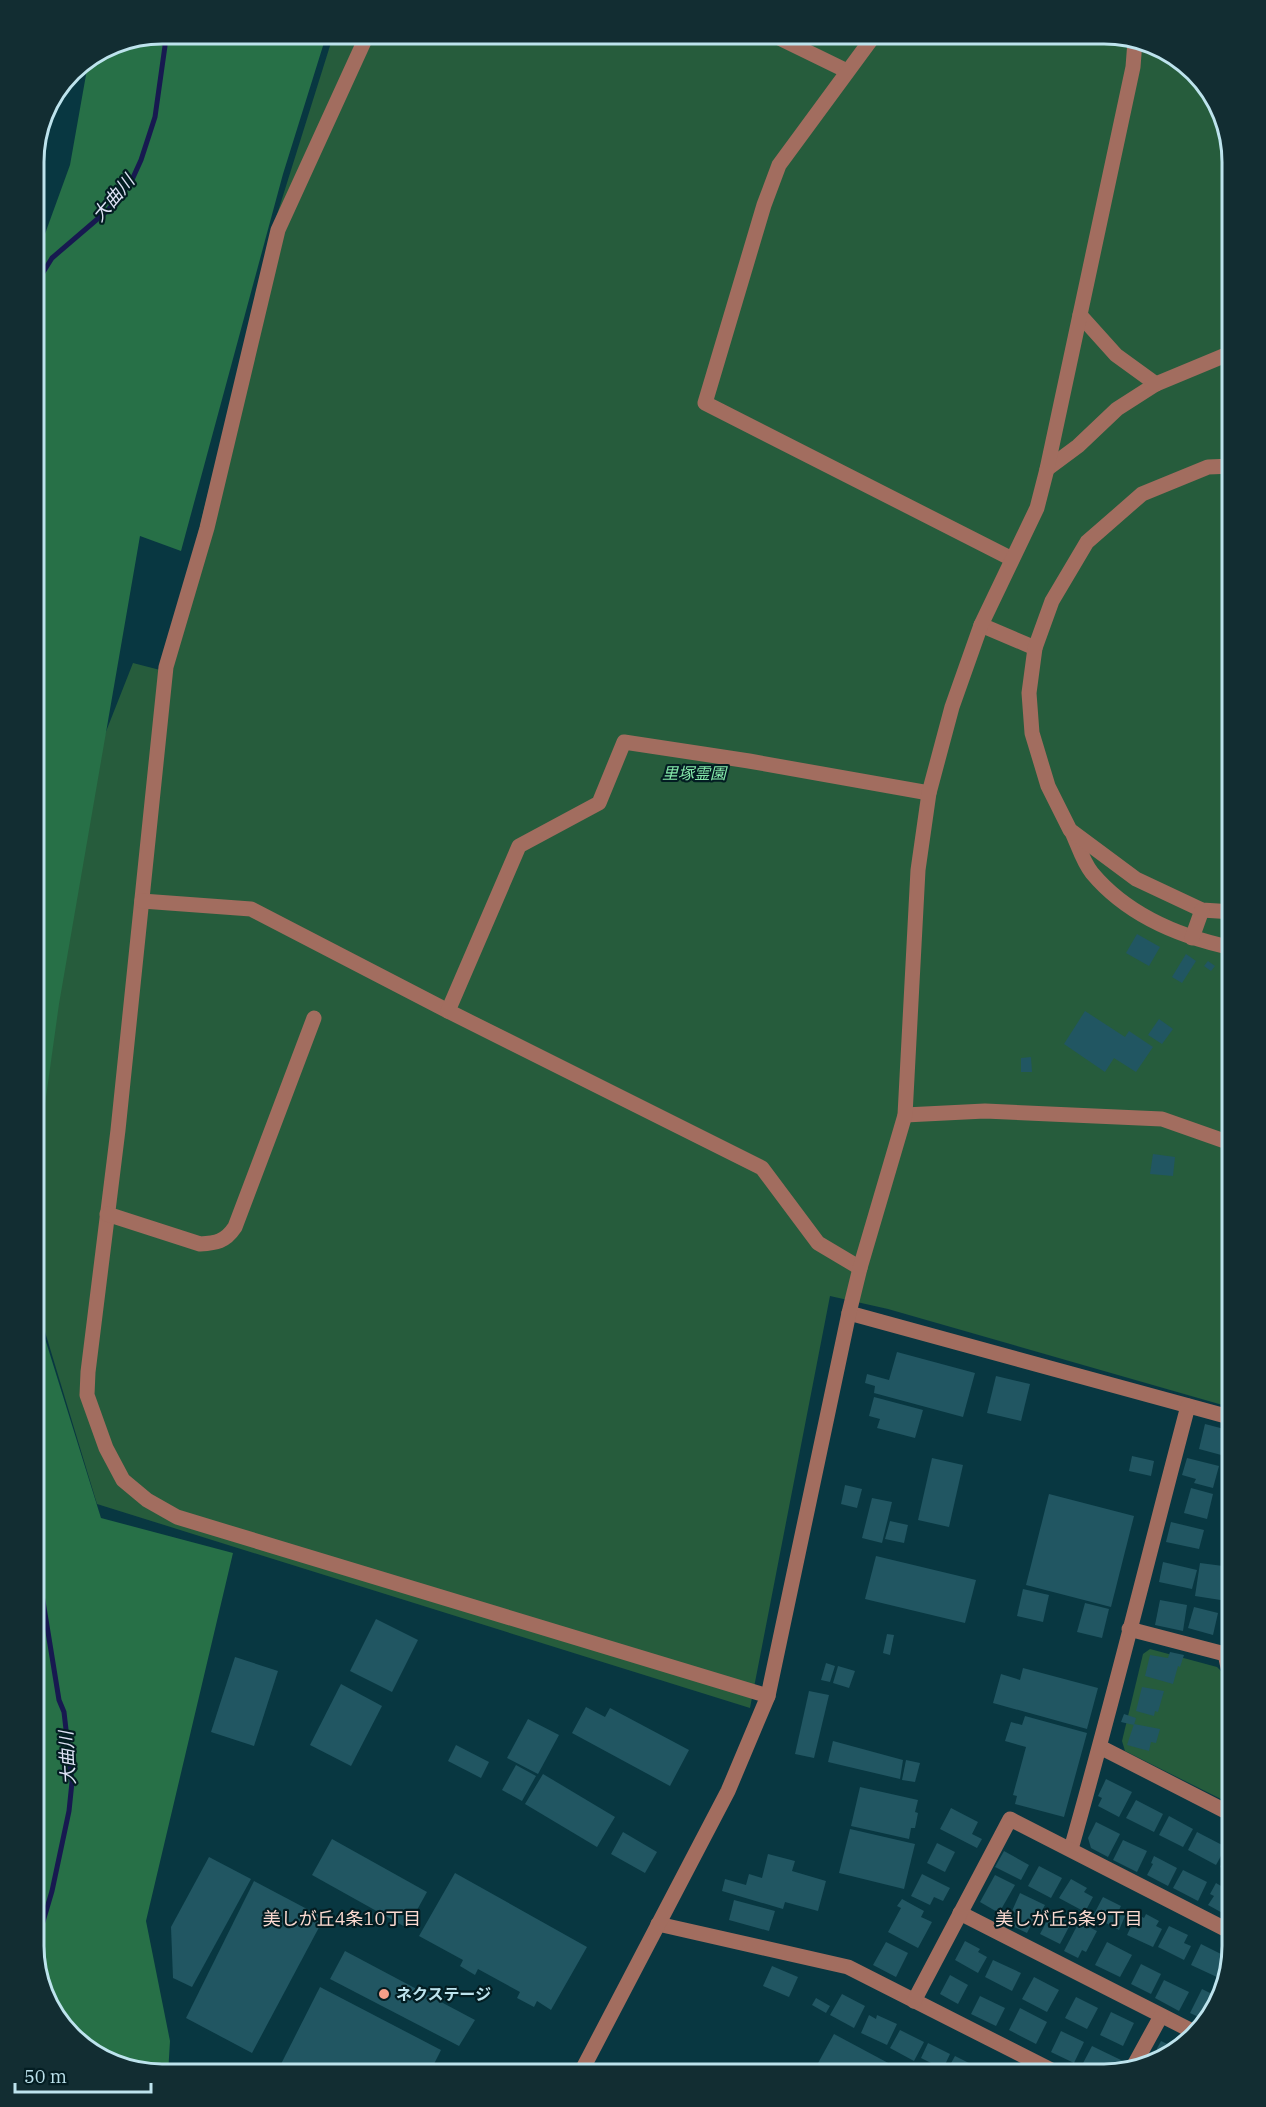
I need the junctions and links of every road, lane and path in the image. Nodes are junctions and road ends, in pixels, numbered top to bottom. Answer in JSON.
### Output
{"nodes":[{"id":1,"x":363,"y":44,"type":"edge"},
{"id":2,"x":792,"y":44,"type":"edge"},
{"id":3,"x":868,"y":44,"type":"edge"},
{"id":4,"x":1135,"y":48,"type":"edge"},
{"id":5,"x":847,"y":71,"type":"junction"},
{"id":6,"x":1080,"y":315,"type":"junction"},
{"id":7,"x":1222,"y":357,"type":"edge"},
{"id":8,"x":1156,"y":384,"type":"junction"},
{"id":9,"x":1222,"y":466,"type":"edge"},
{"id":10,"x":1047,"y":470,"type":"junction"},
{"id":11,"x":1012,"y":559,"type":"junction"},
{"id":12,"x":981,"y":625,"type":"junction"},
{"id":13,"x":1035,"y":648,"type":"junction"},
{"id":14,"x":929,"y":793,"type":"junction"},
{"id":15,"x":1070,"y":830,"type":"junction"},
{"id":16,"x":142,"y":901,"type":"junction"},
{"id":17,"x":1202,"y":910,"type":"junction"},
{"id":18,"x":1222,"y":911,"type":"edge"},
{"id":19,"x":1192,"y":938,"type":"junction"},
{"id":20,"x":1222,"y":945,"type":"edge"},
{"id":21,"x":448,"y":1011,"type":"junction"},
{"id":22,"x":314,"y":1018,"type":"dead end"},
{"id":23,"x":905,"y":1115,"type":"junction"},
{"id":24,"x":1222,"y":1140,"type":"edge"},
{"id":25,"x":107,"y":1214,"type":"junction"},
{"id":26,"x":860,"y":1268,"type":"junction"},
{"id":27,"x":849,"y":1313,"type":"junction"},
{"id":28,"x":1188,"y":1406,"type":"junction"},
{"id":29,"x":1222,"y":1415,"type":"edge"},
{"id":30,"x":1129,"y":1629,"type":"junction"},
{"id":31,"x":1222,"y":1653,"type":"edge"},
{"id":32,"x":768,"y":1696,"type":"junction"},
{"id":33,"x":1100,"y":1747,"type":"junction"},
{"id":34,"x":1222,"y":1809,"type":"edge"},
{"id":35,"x":1071,"y":1849,"type":"junction"},
{"id":36,"x":960,"y":1913,"type":"junction"},
{"id":37,"x":658,"y":1924,"type":"junction"},
{"id":38,"x":1222,"y":1927,"type":"edge"},
{"id":39,"x":914,"y":2001,"type":"junction"},
{"id":40,"x":1161,"y":2016,"type":"junction"},
{"id":41,"x":1187,"y":2029,"type":"edge"},
{"id":42,"x":1138,"y":2058,"type":"edge"},
{"id":43,"x":585,"y":2063,"type":"edge"},
{"id":44,"x":1039,"y":2064,"type":"edge"}],
"edges":[{"from":1,"to":16,"type":"street"},
{"from":2,"to":5,"type":"street"},
{"from":3,"to":5,"type":"street"},
{"from":4,"to":6,"type":"street"},
{"from":5,"to":11,"type":"street"},
{"from":6,"to":8,"type":"street"},
{"from":6,"to":10,"type":"street"},
{"from":7,"to":8,"type":"street"},
{"from":8,"to":10,"type":"street"},
{"from":9,"to":13,"type":"street"},
{"from":10,"to":11,"type":"street"},
{"from":11,"to":12,"type":"street"},
{"from":12,"to":13,"type":"street"},
{"from":12,"to":14,"type":"street"},
{"from":13,"to":15,"type":"street"},
{"from":14,"to":21,"type":"street"},
{"from":14,"to":23,"type":"street"},
{"from":15,"to":17,"type":"street"},
{"from":15,"to":19,"type":"street"},
{"from":16,"to":21,"type":"street"},
{"from":16,"to":25,"type":"street"},
{"from":17,"to":18,"type":"street"},
{"from":17,"to":19,"type":"street"},
{"from":19,"to":20,"type":"street"},
{"from":21,"to":26,"type":"street"},
{"from":22,"to":25,"type":"street"},
{"from":23,"to":24,"type":"street"},
{"from":23,"to":26,"type":"street"},
{"from":25,"to":32,"type":"street"},
{"from":26,"to":27,"type":"street"},
{"from":27,"to":28,"type":"street"},
{"from":27,"to":32,"type":"street"},
{"from":28,"to":29,"type":"street"},
{"from":28,"to":30,"type":"street"},
{"from":30,"to":31,"type":"street"},
{"from":30,"to":33,"type":"street"},
{"from":32,"to":37,"type":"street"},
{"from":33,"to":34,"type":"street"},
{"from":33,"to":35,"type":"street"},
{"from":35,"to":36,"type":"street"},
{"from":35,"to":38,"type":"street"},
{"from":36,"to":39,"type":"street"},
{"from":36,"to":40,"type":"street"},
{"from":37,"to":39,"type":"street"},
{"from":37,"to":43,"type":"street"},
{"from":39,"to":44,"type":"street"},
{"from":40,"to":41,"type":"street"},
{"from":40,"to":42,"type":"street"}]}
